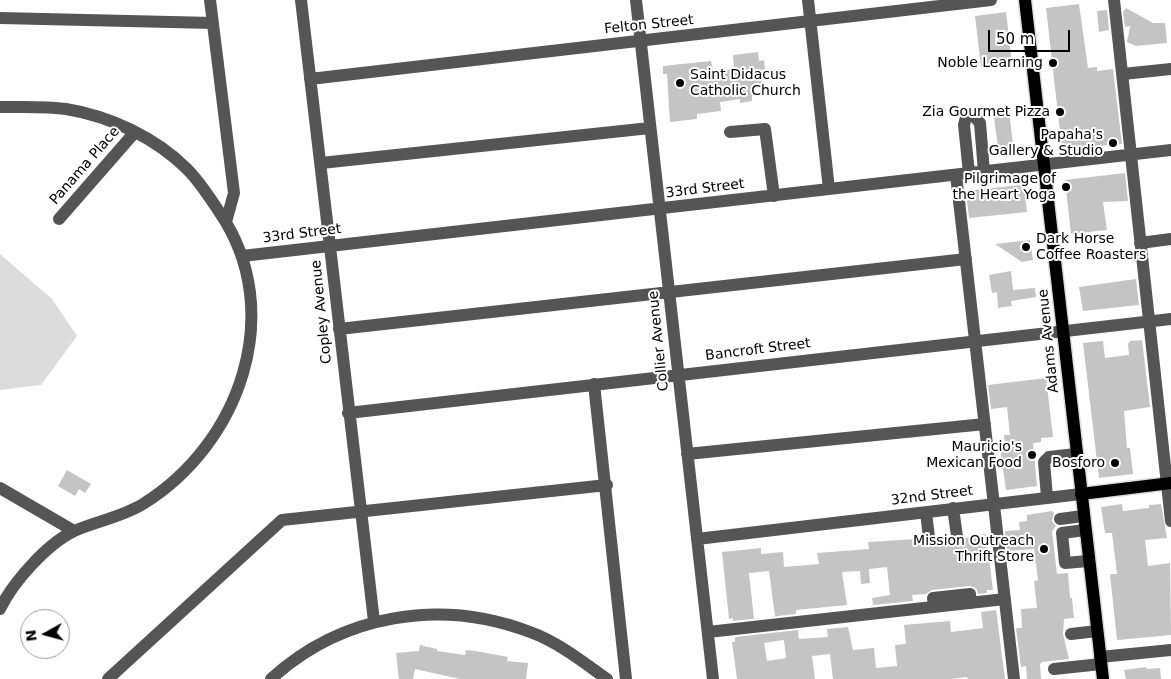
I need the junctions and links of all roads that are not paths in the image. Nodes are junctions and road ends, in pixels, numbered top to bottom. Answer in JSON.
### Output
{"nodes":[{"id":1,"x":210,"y":0,"type":"edge"},
{"id":2,"x":301,"y":0,"type":"edge"},
{"id":3,"x":636,"y":0,"type":"edge"},
{"id":4,"x":808,"y":0,"type":"edge"},
{"id":5,"x":991,"y":0,"type":"edge"},
{"id":6,"x":1025,"y":0,"type":"edge"},
{"id":7,"x":1114,"y":0,"type":"edge"},
{"id":8,"x":0,"y":18,"type":"edge"},
{"id":9,"x":811,"y":20,"type":"junction"},
{"id":10,"x":213,"y":23,"type":"junction"},
{"id":11,"x":641,"y":41,"type":"junction"},
{"id":12,"x":1171,"y":69,"type":"edge"},
{"id":13,"x":1123,"y":74,"type":"junction"},
{"id":14,"x":310,"y":79,"type":"junction"},
{"id":15,"x":0,"y":107,"type":"edge"},
{"id":16,"x":650,"y":128,"type":"junction"},
{"id":17,"x":135,"y":132,"type":"junction"},
{"id":18,"x":730,"y":132,"type":"dead end"},
{"id":19,"x":1171,"y":150,"type":"edge"},
{"id":20,"x":1132,"y":154,"type":"junction"},
{"id":21,"x":321,"y":163,"type":"junction"},
{"id":22,"x":1043,"y":165,"type":"junction"},
{"id":23,"x":984,"y":172,"type":"junction"},
{"id":24,"x":969,"y":173,"type":"junction"},
{"id":25,"x":956,"y":175,"type":"junction"},
{"id":26,"x":829,"y":189,"type":"junction"},
{"id":27,"x":774,"y":196,"type":"junction"},
{"id":28,"x":660,"y":210,"type":"junction"},
{"id":29,"x":58,"y":219,"type":"dead end"},
{"id":30,"x":226,"y":222,"type":"junction"},
{"id":31,"x":1171,"y":239,"type":"edge"},
{"id":32,"x":1140,"y":243,"type":"junction"},
{"id":33,"x":330,"y":245,"type":"junction"},
{"id":34,"x":242,"y":256,"type":"junction"},
{"id":35,"x":966,"y":259,"type":"junction"},
{"id":36,"x":669,"y":293,"type":"junction"},
{"id":37,"x":1171,"y":319,"type":"edge"},
{"id":38,"x":1149,"y":321,"type":"junction"},
{"id":39,"x":339,"y":329,"type":"junction"},
{"id":40,"x":1062,"y":330,"type":"junction"},
{"id":41,"x":976,"y":340,"type":"junction"},
{"id":42,"x":678,"y":375,"type":"junction"},
{"id":43,"x":594,"y":384,"type":"junction"},
{"id":44,"x":1164,"y":401,"type":"edge"},
{"id":45,"x":348,"y":413,"type":"junction"},
{"id":46,"x":985,"y":424,"type":"junction"},
{"id":47,"x":687,"y":454,"type":"junction"},
{"id":48,"x":1076,"y":454,"type":"junction"},
{"id":49,"x":1169,"y":483,"type":"edge"},
{"id":50,"x":607,"y":485,"type":"junction"},
{"id":51,"x":0,"y":488,"type":"edge"},
{"id":52,"x":1081,"y":494,"type":"junction"},
{"id":53,"x":1047,"y":498,"type":"junction"},
{"id":54,"x":994,"y":504,"type":"junction"},
{"id":55,"x":953,"y":508,"type":"junction"},
{"id":56,"x":926,"y":512,"type":"junction"},
{"id":57,"x":360,"y":513,"type":"junction"},
{"id":58,"x":1083,"y":516,"type":"junction"},
{"id":59,"x":1060,"y":519,"type":"dead end"},
{"id":60,"x":1171,"y":522,"type":"edge"},
{"id":61,"x":1085,"y":530,"type":"junction"},
{"id":62,"x":74,"y":531,"type":"junction"},
{"id":63,"x":957,"y":536,"type":"dead end"},
{"id":64,"x":929,"y":538,"type":"dead end"},
{"id":65,"x":697,"y":539,"type":"junction"},
{"id":66,"x":1088,"y":561,"type":"junction"},
{"id":67,"x":1005,"y":599,"type":"junction"},
{"id":68,"x":0,"y":609,"type":"edge"},
{"id":69,"x":374,"y":621,"type":"junction"},
{"id":70,"x":1097,"y":631,"type":"junction"},
{"id":71,"x":708,"y":632,"type":"junction"},
{"id":72,"x":1071,"y":634,"type":"dead end"},
{"id":73,"x":1171,"y":650,"type":"edge"},
{"id":74,"x":1100,"y":660,"type":"junction"},
{"id":75,"x":1054,"y":669,"type":"dead end"},
{"id":76,"x":108,"y":679,"type":"edge"},
{"id":77,"x":271,"y":679,"type":"edge"},
{"id":78,"x":608,"y":679,"type":"edge"},
{"id":79,"x":626,"y":679,"type":"edge"},
{"id":80,"x":713,"y":679,"type":"edge"},
{"id":81,"x":1014,"y":679,"type":"edge"},
{"id":82,"x":1103,"y":679,"type":"edge"}],
"edges":[{"from":1,"to":10,"type":"street"},
{"from":2,"to":14,"type":"street","name":"Copley Avenue"},
{"from":3,"to":11,"type":"street","name":"Collier Avenue"},
{"from":4,"to":9,"type":"street"},
{"from":5,"to":9,"type":"street","name":"Felton Street"},
{"from":6,"to":22,"type":"main road","name":"Adams Avenue"},
{"from":7,"to":13,"type":"street"},
{"from":8,"to":10,"type":"street"},
{"from":9,"to":11,"type":"street","name":"Felton Street"},
{"from":9,"to":26,"type":"street"},
{"from":10,"to":30,"type":"street"},
{"from":11,"to":14,"type":"street","name":"Felton Street"},
{"from":11,"to":16,"type":"street","name":"Collier Avenue"},
{"from":12,"to":13,"type":"street"},
{"from":13,"to":20,"type":"street"},
{"from":14,"to":21,"type":"street","name":"Copley Avenue"},
{"from":15,"to":17,"type":"street"},
{"from":16,"to":21,"type":"street"},
{"from":16,"to":28,"type":"street","name":"Collier Avenue"},
{"from":17,"to":29,"type":"street","name":"Panama Place"},
{"from":17,"to":30,"type":"street"},
{"from":18,"to":27,"type":"street"},
{"from":19,"to":20,"type":"street","name":"33rd Street"},
{"from":20,"to":22,"type":"street","name":"33rd Street"},
{"from":20,"to":32,"type":"street"},
{"from":21,"to":33,"type":"street","name":"Copley Avenue"},
{"from":22,"to":23,"type":"street","name":"33rd Street"},
{"from":22,"to":40,"type":"main road","name":"Adams Avenue"},
{"from":23,"to":24,"type":"street","name":"33rd Street"},
{"from":23,"to":24,"type":"street"},
{"from":24,"to":25,"type":"street","name":"33rd Street"},
{"from":25,"to":26,"type":"street","name":"33rd Street"},
{"from":25,"to":35,"type":"street"},
{"from":26,"to":27,"type":"street","name":"33rd Street"},
{"from":27,"to":28,"type":"street","name":"33rd Street"},
{"from":28,"to":33,"type":"street","name":"33rd Street"},
{"from":28,"to":36,"type":"street","name":"Collier Avenue"},
{"from":30,"to":34,"type":"street"},
{"from":31,"to":32,"type":"street"},
{"from":32,"to":38,"type":"street"},
{"from":33,"to":34,"type":"street","name":"33rd Street"},
{"from":33,"to":39,"type":"street","name":"Copley Avenue"},
{"from":34,"to":62,"type":"street"},
{"from":35,"to":36,"type":"street"},
{"from":35,"to":41,"type":"street"},
{"from":36,"to":39,"type":"street"},
{"from":36,"to":42,"type":"street","name":"Collier Avenue"},
{"from":37,"to":38,"type":"street","name":"Bancroft Street"},
{"from":38,"to":40,"type":"street","name":"Bancroft Street"},
{"from":38,"to":44,"type":"street"},
{"from":39,"to":45,"type":"street","name":"Copley Avenue"},
{"from":40,"to":41,"type":"street","name":"Bancroft Street"},
{"from":40,"to":48,"type":"main road","name":"Adams Avenue"},
{"from":41,"to":42,"type":"street","name":"Bancroft Street"},
{"from":41,"to":46,"type":"street"},
{"from":42,"to":43,"type":"street","name":"Bancroft Street"},
{"from":42,"to":47,"type":"street","name":"Collier Avenue"},
{"from":43,"to":45,"type":"street","name":"Bancroft Street"},
{"from":43,"to":50,"type":"street"},
{"from":44,"to":49,"type":"street"},
{"from":45,"to":57,"type":"street","name":"Copley Avenue"},
{"from":46,"to":47,"type":"street"},
{"from":46,"to":54,"type":"street"},
{"from":47,"to":65,"type":"street","name":"Collier Avenue"},
{"from":48,"to":52,"type":"main road","name":"Adams Avenue"},
{"from":48,"to":53,"type":"street"},
{"from":49,"to":52,"type":"main road","name":"32nd Street"},
{"from":49,"to":60,"type":"street"},
{"from":50,"to":57,"type":"street"},
{"from":50,"to":79,"type":"street"},
{"from":51,"to":62,"type":"street"},
{"from":52,"to":53,"type":"street","name":"32nd Street"},
{"from":52,"to":58,"type":"main road","name":"Adams Avenue"},
{"from":53,"to":54,"type":"street","name":"32nd Street"},
{"from":54,"to":55,"type":"street","name":"32nd Street"},
{"from":54,"to":67,"type":"street"},
{"from":55,"to":56,"type":"street","name":"32nd Street"},
{"from":55,"to":63,"type":"street"},
{"from":56,"to":64,"type":"street"},
{"from":56,"to":65,"type":"street","name":"32nd Street"},
{"from":57,"to":69,"type":"street","name":"Copley Avenue"},
{"from":57,"to":76,"type":"street"},
{"from":58,"to":59,"type":"street"},
{"from":58,"to":61,"type":"main road","name":"Adams Avenue"},
{"from":61,"to":66,"type":"main road","name":"Adams Avenue"},
{"from":61,"to":66,"type":"street"},
{"from":62,"to":68,"type":"street"},
{"from":65,"to":71,"type":"street","name":"Collier Avenue"},
{"from":66,"to":70,"type":"main road","name":"Adams Avenue"},
{"from":67,"to":71,"type":"street"},
{"from":67,"to":81,"type":"street"},
{"from":69,"to":77,"type":"street"},
{"from":69,"to":78,"type":"street"},
{"from":70,"to":72,"type":"street"},
{"from":70,"to":74,"type":"main road","name":"Adams Avenue"},
{"from":71,"to":80,"type":"street","name":"Collier Avenue"},
{"from":73,"to":74,"type":"street"},
{"from":74,"to":75,"type":"street"},
{"from":74,"to":82,"type":"main road","name":"Adams Avenue"}]}
